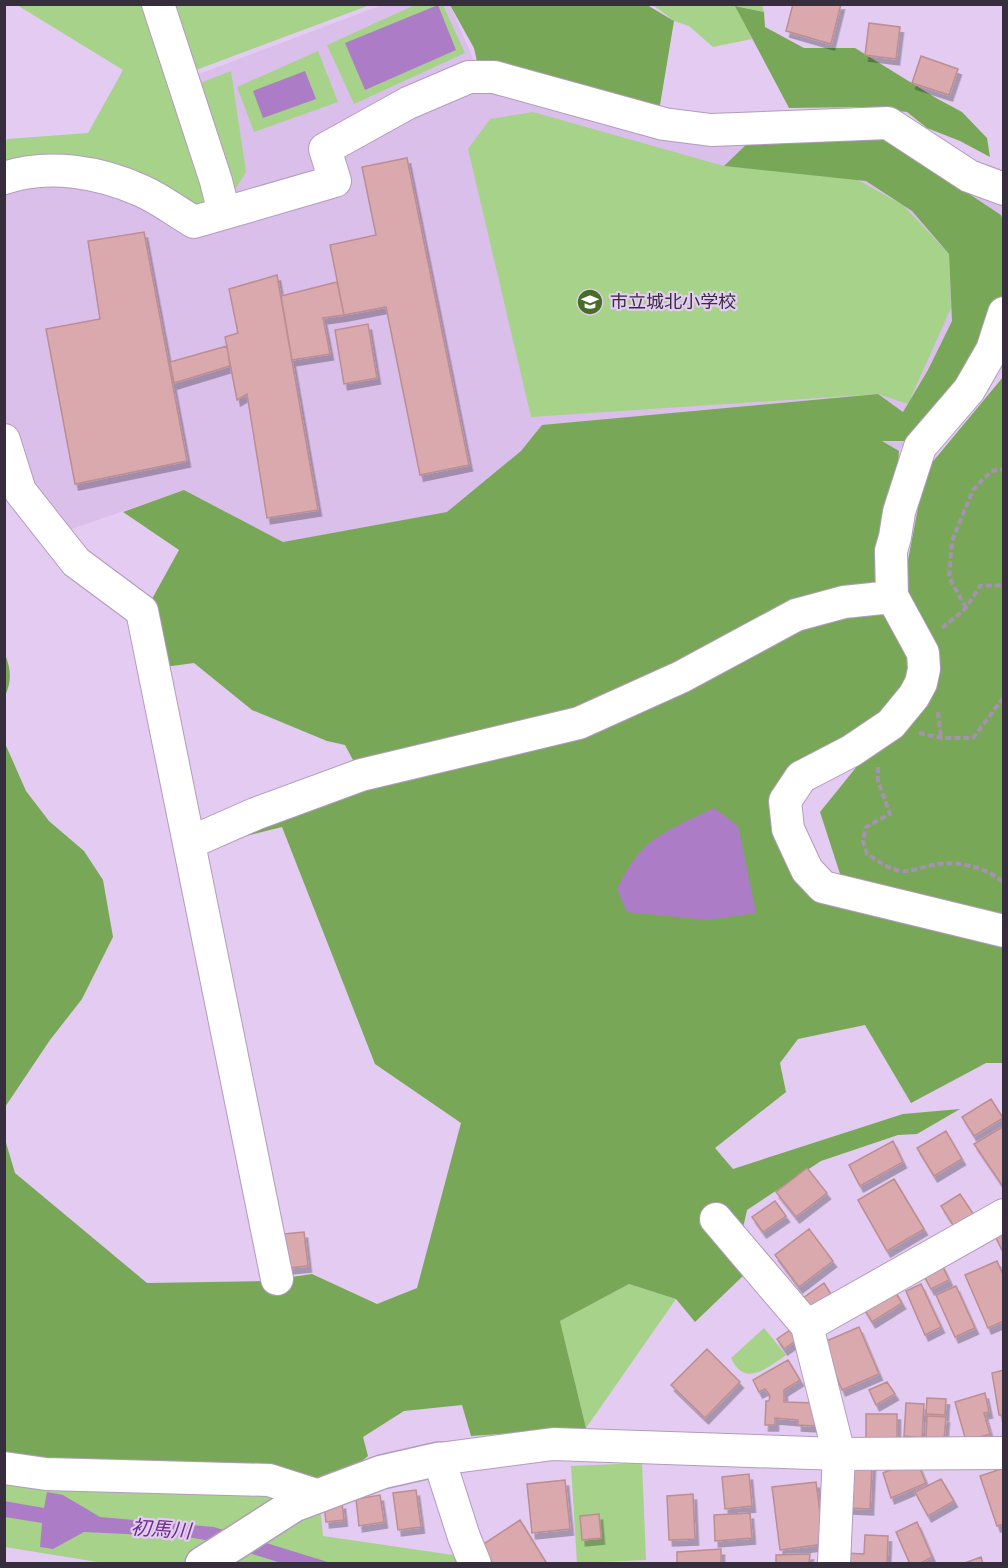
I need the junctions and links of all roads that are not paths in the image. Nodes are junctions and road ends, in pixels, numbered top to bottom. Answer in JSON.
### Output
{"nodes":[{"id":1,"x":158,"y":4,"type":"edge"},
{"id":2,"x":4,"y":178,"type":"edge"},
{"id":3,"x":1004,"y":189,"type":"edge"},
{"id":4,"x":224,"y":213,"type":"junction"},
{"id":5,"x":1004,"y":313,"type":"edge"},
{"id":6,"x":4,"y":440,"type":"edge"},
{"id":7,"x":892,"y":597,"type":"junction"},
{"id":8,"x":189,"y":843,"type":"junction"},
{"id":9,"x":1004,"y":931,"type":"edge"},
{"id":10,"x":1004,"y":1215,"type":"edge"},
{"id":11,"x":716,"y":1219,"type":"dead end"},
{"id":12,"x":277,"y":1279,"type":"dead end"},
{"id":13,"x":807,"y":1326,"type":"junction"},
{"id":14,"x":839,"y":1454,"type":"junction"},
{"id":15,"x":1004,"y":1454,"type":"edge"},
{"id":16,"x":439,"y":1458,"type":"junction"},
{"id":17,"x":4,"y":1468,"type":"edge"},
{"id":18,"x":307,"y":1500,"type":"junction"},
{"id":19,"x":202,"y":1563,"type":"edge"},
{"id":20,"x":476,"y":1563,"type":"edge"},
{"id":21,"x":834,"y":1563,"type":"edge"}],
"edges":[{"from":1,"to":4,"type":"street"},
{"from":2,"to":4,"type":"street"},
{"from":3,"to":4,"type":"street"},
{"from":5,"to":7,"type":"street"},
{"from":6,"to":8,"type":"street"},
{"from":7,"to":8,"type":"street"},
{"from":7,"to":9,"type":"street"},
{"from":8,"to":12,"type":"street"},
{"from":10,"to":13,"type":"street"},
{"from":11,"to":13,"type":"street"},
{"from":13,"to":14,"type":"street"},
{"from":14,"to":15,"type":"street"},
{"from":14,"to":16,"type":"street"},
{"from":14,"to":21,"type":"street"},
{"from":16,"to":18,"type":"street"},
{"from":16,"to":20,"type":"street"},
{"from":17,"to":18,"type":"street"},
{"from":18,"to":19,"type":"street"}]}
